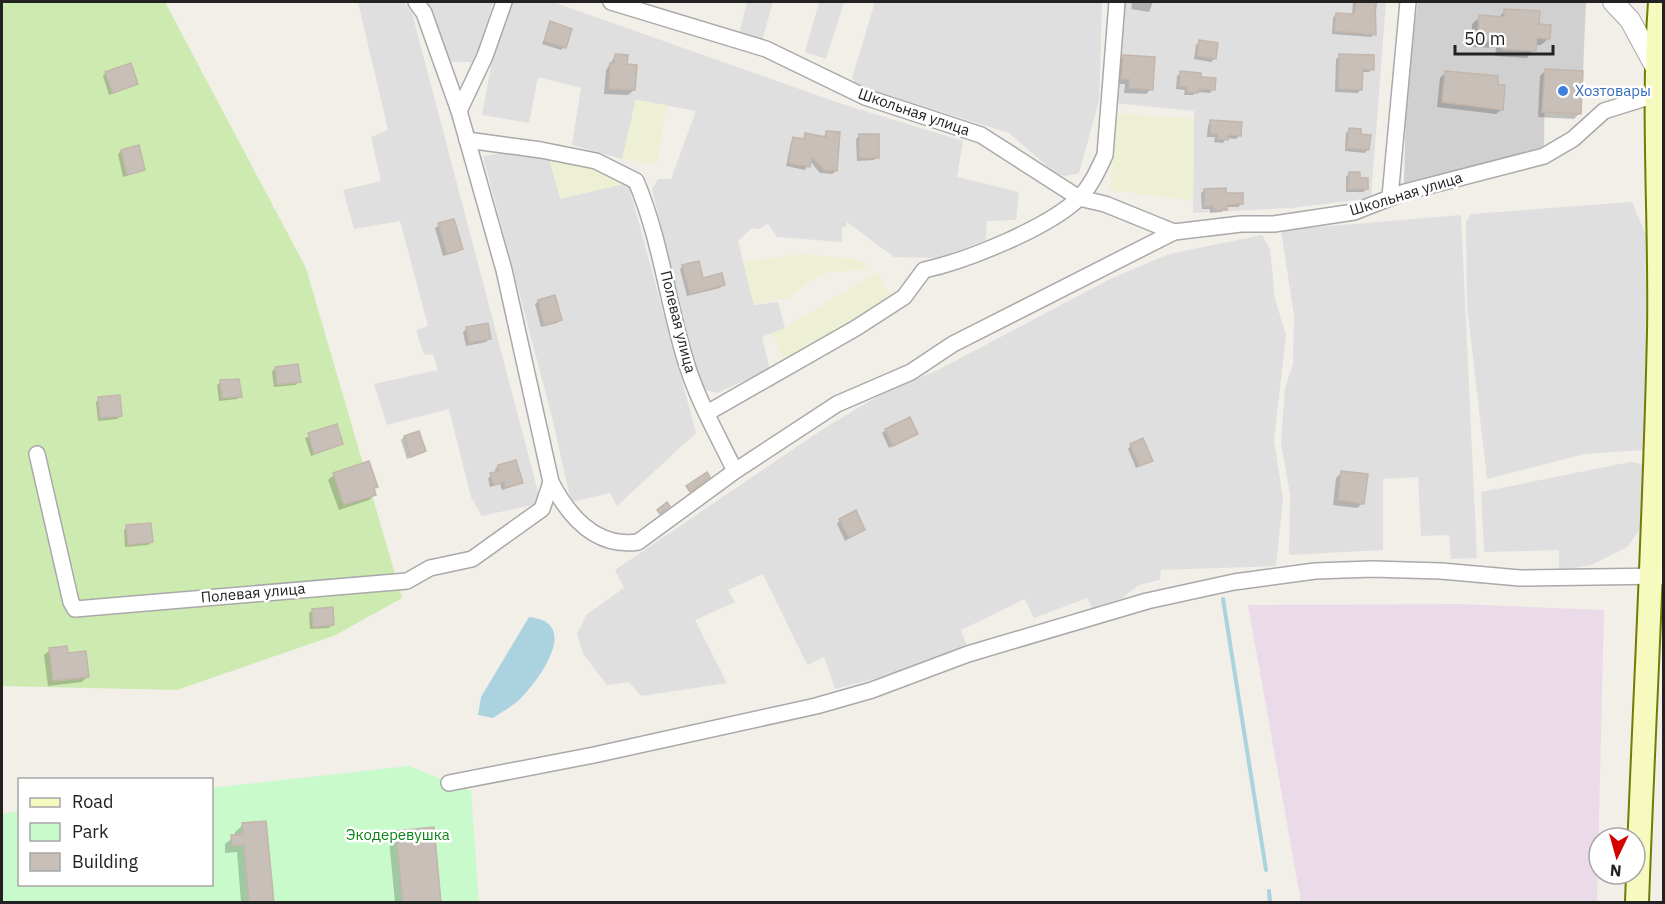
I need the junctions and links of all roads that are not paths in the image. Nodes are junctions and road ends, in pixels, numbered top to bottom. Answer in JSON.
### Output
{"nodes":[{"id":1,"x":416,"y":2,"type":"edge"},
{"id":2,"x":504,"y":2,"type":"edge"},
{"id":3,"x":611,"y":2,"type":"edge"},
{"id":4,"x":1117,"y":2,"type":"edge"},
{"id":5,"x":1408,"y":2,"type":"edge"},
{"id":6,"x":1613,"y":2,"type":"edge"},
{"id":7,"x":1660,"y":2,"type":"edge"},
{"id":8,"x":1655,"y":66,"type":"junction"},
{"id":9,"x":1655,"y":95,"type":"junction"},
{"id":10,"x":459,"y":111,"type":"junction"},
{"id":11,"x":467,"y":140,"type":"junction"},
{"id":12,"x":1390,"y":197,"type":"junction"},
{"id":13,"x":1079,"y":198,"type":"junction"},
{"id":14,"x":1174,"y":232,"type":"junction"},
{"id":15,"x":1661,"y":298,"type":"edge"},
{"id":16,"x":707,"y":413,"type":"junction"},
{"id":17,"x":37,"y":454,"type":"dead end"},
{"id":18,"x":735,"y":471,"type":"junction"},
{"id":19,"x":551,"y":482,"type":"junction"},
{"id":20,"x":1657,"y":576,"type":"edge"},
{"id":21,"x":449,"y":783,"type":"dead end"},
{"id":22,"x":1637,"y":903,"type":"edge"}],
"edges":[{"from":1,"to":10,"type":"street"},
{"from":2,"to":10,"type":"street"},
{"from":3,"to":13,"type":"street","name":"Школьная улица"},
{"from":4,"to":13,"type":"street"},
{"from":5,"to":12,"type":"street"},
{"from":6,"to":8,"type":"street"},
{"from":7,"to":8,"type":"main road"},
{"from":8,"to":9,"type":"main road"},
{"from":9,"to":12,"type":"street","name":"Школьная улица"},
{"from":9,"to":15,"type":"main road"},
{"from":10,"to":11,"type":"street"},
{"from":11,"to":16,"type":"street","name":"Полевая улица"},
{"from":11,"to":19,"type":"street"},
{"from":12,"to":14,"type":"street","name":"Школьная улица"},
{"from":13,"to":14,"type":"street","name":"Школьная улица"},
{"from":13,"to":16,"type":"street"},
{"from":14,"to":18,"type":"street","name":"Школьная улица"},
{"from":15,"to":20,"type":"main road"},
{"from":16,"to":18,"type":"street","name":"Полевая улица"},
{"from":17,"to":19,"type":"street","name":"Полевая улица"},
{"from":18,"to":19,"type":"street"},
{"from":20,"to":21,"type":"street"},
{"from":20,"to":22,"type":"main road"}]}
